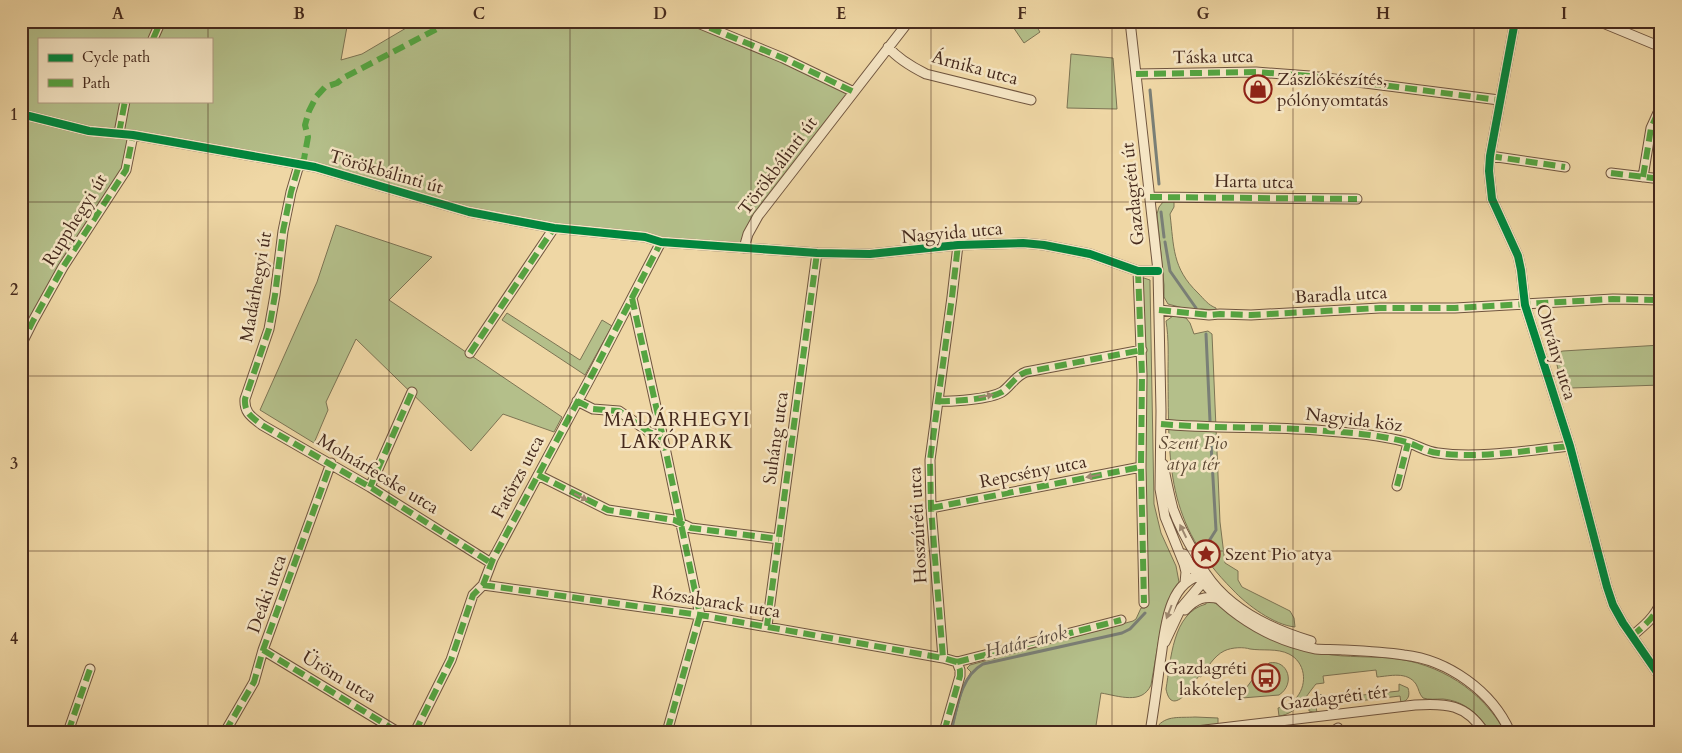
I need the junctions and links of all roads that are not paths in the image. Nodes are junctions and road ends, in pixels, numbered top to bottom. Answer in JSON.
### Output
{"nodes":[{"id":1,"x":161,"y":21,"type":"edge"},
{"id":2,"x":693,"y":21,"type":"edge"},
{"id":3,"x":909,"y":21,"type":"edge"},
{"id":4,"x":1130,"y":21,"type":"edge"},
{"id":5,"x":1515,"y":21,"type":"edge"},
{"id":6,"x":1598,"y":21,"type":"edge"},
{"id":7,"x":153,"y":38,"type":"edge"},
{"id":8,"x":888,"y":47,"type":"junction"},
{"id":9,"x":1661,"y":47,"type":"edge"},
{"id":10,"x":1136,"y":74,"type":"junction"},
{"id":11,"x":854,"y":92,"type":"junction"},
{"id":12,"x":1031,"y":100,"type":"dead end"},
{"id":13,"x":1500,"y":100,"type":"junction"},
{"id":14,"x":125,"y":102,"type":"edge"},
{"id":15,"x":1661,"y":106,"type":"edge"},
{"id":16,"x":21,"y":114,"type":"edge"},
{"id":17,"x":119,"y":133,"type":"junction"},
{"id":18,"x":133,"y":135,"type":"junction"},
{"id":19,"x":1490,"y":156,"type":"junction"},
{"id":20,"x":299,"y":165,"type":"junction"},
{"id":21,"x":1565,"y":167,"type":"dead end"},
{"id":22,"x":1611,"y":173,"type":"dead end"},
{"id":23,"x":1643,"y":177,"type":"junction"},
{"id":24,"x":1661,"y":179,"type":"edge"},
{"id":25,"x":1150,"y":197,"type":"junction"},
{"id":26,"x":1357,"y":199,"type":"dead end"},
{"id":27,"x":554,"y":228,"type":"junction"},
{"id":28,"x":661,"y":242,"type":"junction"},
{"id":29,"x":958,"y":245,"type":"junction"},
{"id":30,"x":744,"y":248,"type":"junction"},
{"id":31,"x":817,"y":253,"type":"junction"},
{"id":32,"x":1138,"y":271,"type":"junction"},
{"id":33,"x":1158,"y":271,"type":"junction"},
{"id":34,"x":632,"y":298,"type":"junction"},
{"id":35,"x":1661,"y":300,"type":"edge"},
{"id":36,"x":1525,"y":305,"type":"junction"},
{"id":37,"x":1159,"y":310,"type":"junction"},
{"id":38,"x":21,"y":345,"type":"edge"},
{"id":39,"x":1142,"y":350,"type":"junction"},
{"id":40,"x":470,"y":353,"type":"dead end"},
{"id":41,"x":412,"y":392,"type":"dead end"},
{"id":42,"x":577,"y":401,"type":"junction"},
{"id":43,"x":938,"y":401,"type":"junction"},
{"id":44,"x":247,"y":414,"type":"joint"},
{"id":45,"x":1161,"y":424,"type":"junction"},
{"id":46,"x":664,"y":438,"type":"junction"},
{"id":47,"x":1408,"y":443,"type":"junction"},
{"id":48,"x":1570,"y":446,"type":"junction"},
{"id":49,"x":1161,"y":454,"type":"junction"},
{"id":50,"x":331,"y":463,"type":"junction"},
{"id":51,"x":1141,"y":467,"type":"junction"},
{"id":52,"x":538,"y":475,"type":"junction"},
{"id":53,"x":1397,"y":486,"type":"dead end"},
{"id":54,"x":370,"y":487,"type":"junction"},
{"id":55,"x":931,"y":508,"type":"junction"},
{"id":56,"x":680,"y":523,"type":"junction"},
{"id":57,"x":1171,"y":530,"type":"junction"},
{"id":58,"x":778,"y":540,"type":"junction"},
{"id":59,"x":491,"y":563,"type":"junction"},
{"id":60,"x":1202,"y":577,"type":"junction"},
{"id":61,"x":1185,"y":583,"type":"junction"},
{"id":62,"x":484,"y":585,"type":"junction"},
{"id":63,"x":1220,"y":600,"type":"junction"},
{"id":64,"x":1661,"y":602,"type":"edge"},
{"id":65,"x":1144,"y":603,"type":"dead end"},
{"id":66,"x":700,"y":615,"type":"junction"},
{"id":67,"x":1121,"y":620,"type":"dead end"},
{"id":68,"x":1175,"y":622,"type":"junction"},
{"id":69,"x":767,"y":626,"type":"junction"},
{"id":70,"x":1632,"y":636,"type":"junction"},
{"id":71,"x":1163,"y":644,"type":"junction"},
{"id":72,"x":263,"y":650,"type":"junction"},
{"id":73,"x":1338,"y":650,"type":"junction"},
{"id":74,"x":943,"y":658,"type":"junction"},
{"id":75,"x":957,"y":662,"type":"junction"},
{"id":76,"x":90,"y":669,"type":"dead end"},
{"id":77,"x":1661,"y":678,"type":"edge"},
{"id":78,"x":1481,"y":728,"type":"edge"},
{"id":79,"x":68,"y":732,"type":"edge"},
{"id":80,"x":225,"y":732,"type":"edge"},
{"id":81,"x":398,"y":732,"type":"edge"},
{"id":82,"x":414,"y":732,"type":"edge"},
{"id":83,"x":667,"y":732,"type":"edge"},
{"id":84,"x":944,"y":732,"type":"edge"},
{"id":85,"x":1150,"y":732,"type":"edge"},
{"id":86,"x":1188,"y":732,"type":"edge"},
{"id":87,"x":1510,"y":732,"type":"edge"}],
"edges":[{"from":1,"to":7,"type":"street"},
{"from":2,"to":11,"type":"street"},
{"from":3,"to":8,"type":"street","name":"Törökbálinti út"},
{"from":4,"to":10,"type":"street","name":"Gazdagréti út"},
{"from":5,"to":13,"type":"street","name":"Oltvány utca"},
{"from":6,"to":9,"type":"street"},
{"from":8,"to":11,"type":"street","name":"Törökbálinti út"},
{"from":8,"to":12,"type":"street","name":"Árnika utca"},
{"from":10,"to":13,"type":"street","name":"Táska utca"},
{"from":10,"to":25,"type":"street","name":"Gazdagréti út"},
{"from":11,"to":30,"type":"street","name":"Törökbálinti út"},
{"from":13,"to":19,"type":"street","name":"Oltvány utca"},
{"from":14,"to":17,"type":"street"},
{"from":15,"to":23,"type":"street"},
{"from":16,"to":17,"type":"street","name":"Törökbálinti út"},
{"from":17,"to":18,"type":"street","name":"Törökbálinti út"},
{"from":18,"to":20,"type":"street","name":"Törökbálinti út"},
{"from":18,"to":38,"type":"street","name":"Rupphegyi út"},
{"from":19,"to":21,"type":"street"},
{"from":19,"to":36,"type":"street","name":"Oltvány utca"},
{"from":20,"to":27,"type":"street","name":"Törökbálinti út"},
{"from":20,"to":44,"type":"street","name":"Madárhegyi út"},
{"from":22,"to":23,"type":"street"},
{"from":23,"to":24,"type":"street"},
{"from":25,"to":26,"type":"street","name":"Harta utca"},
{"from":25,"to":33,"type":"street","name":"Gazdagréti út"},
{"from":27,"to":28,"type":"street","name":"Törökbálinti út"},
{"from":27,"to":40,"type":"street"},
{"from":28,"to":30,"type":"street","name":"Törökbálinti út"},
{"from":28,"to":34,"type":"street","name":"Fatörzs utca"},
{"from":29,"to":31,"type":"street","name":"Nagyida utca"},
{"from":29,"to":32,"type":"street","name":"Nagyida utca"},
{"from":29,"to":43,"type":"street","name":"Hosszúréti utca"},
{"from":30,"to":31,"type":"street","name":"Nagyida utca"},
{"from":31,"to":58,"type":"street","name":"Suháng utca"},
{"from":32,"to":33,"type":"street","name":"Nagyida utca"},
{"from":32,"to":39,"type":"street","name":"Gazdagréti út"},
{"from":33,"to":37,"type":"street","name":"Gazdagréti út"},
{"from":34,"to":42,"type":"street","name":"Fatörzs utca"},
{"from":34,"to":46,"type":"street"},
{"from":35,"to":36,"type":"street","name":"Baradla utca"},
{"from":36,"to":37,"type":"street","name":"Baradla utca"},
{"from":36,"to":48,"type":"street","name":"Oltvány utca"},
{"from":37,"to":45,"type":"street","name":"Gazdagréti út"},
{"from":43,"to":39,"type":"street","one_way":true},
{"from":39,"to":51,"type":"street","name":"Gazdagréti út"},
{"from":41,"to":54,"type":"street"},
{"from":42,"to":46,"type":"street"},
{"from":42,"to":52,"type":"street","name":"Fatörzs utca"},
{"from":43,"to":55,"type":"street","name":"Hosszúréti utca"},
{"from":44,"to":50,"type":"street","name":"Molnárfecske utca"},
{"from":45,"to":47,"type":"street","name":"Nagyida köz"},
{"from":45,"to":49,"type":"street","name":"Gazdagréti út"},
{"from":46,"to":56,"type":"street"},
{"from":47,"to":48,"type":"street","name":"Nagyida köz"},
{"from":47,"to":53,"type":"street"},
{"from":48,"to":70,"type":"street","name":"Oltvány utca"},
{"from":49,"to":57,"type":"street","name":"Gazdagréti út"},
{"from":60,"to":49,"type":"street","name":"Gazdagréti út","one_way":true},
{"from":50,"to":54,"type":"street","name":"Molnárfecske utca"},
{"from":50,"to":72,"type":"street","name":"Deáki utca"},
{"from":51,"to":55,"type":"street","name":"Repcsény utca","one_way":true},
{"from":51,"to":65,"type":"street","name":"Gazdagréti út"},
{"from":52,"to":56,"type":"street","one_way":true},
{"from":52,"to":59,"type":"street","name":"Fatörzs utca"},
{"from":54,"to":59,"type":"street","name":"Molnárfecske utca"},
{"from":55,"to":74,"type":"street","name":"Hosszúréti utca"},
{"from":56,"to":58,"type":"street"},
{"from":56,"to":66,"type":"street"},
{"from":57,"to":60,"type":"street","name":"Gazdagréti út"},
{"from":57,"to":61,"type":"street","name":"Gazdagréti út"},
{"from":58,"to":69,"type":"street","name":"Suháng utca"},
{"from":59,"to":62,"type":"street","name":"Fatörzs utca"},
{"from":60,"to":61,"type":"street"},
{"from":60,"to":63,"type":"street"},
{"from":60,"to":68,"type":"street"},
{"from":60,"to":73,"type":"street"},
{"from":61,"to":71,"type":"street","one_way":true},
{"from":62,"to":66,"type":"street","name":"Rózsabarack utca"},
{"from":62,"to":82,"type":"street","name":"Fatörzs utca"},
{"from":63,"to":68,"type":"street"},
{"from":63,"to":73,"type":"street"},
{"from":64,"to":70,"type":"street"},
{"from":66,"to":69,"type":"street","name":"Rózsabarack utca"},
{"from":66,"to":83,"type":"street"},
{"from":67,"to":75,"type":"street"},
{"from":68,"to":71,"type":"street"},
{"from":69,"to":74,"type":"street","name":"Rózsabarack utca"},
{"from":70,"to":77,"type":"street","name":"Oltvány utca"},
{"from":71,"to":85,"type":"street"},
{"from":72,"to":80,"type":"street","name":"Deáki utca"},
{"from":72,"to":81,"type":"street","name":"Üröm utca"},
{"from":73,"to":87,"type":"street"},
{"from":74,"to":75,"type":"street"},
{"from":75,"to":84,"type":"street"},
{"from":76,"to":79,"type":"street"},
{"from":78,"to":86,"type":"street","name":"Gazdagréti tér"}]}
